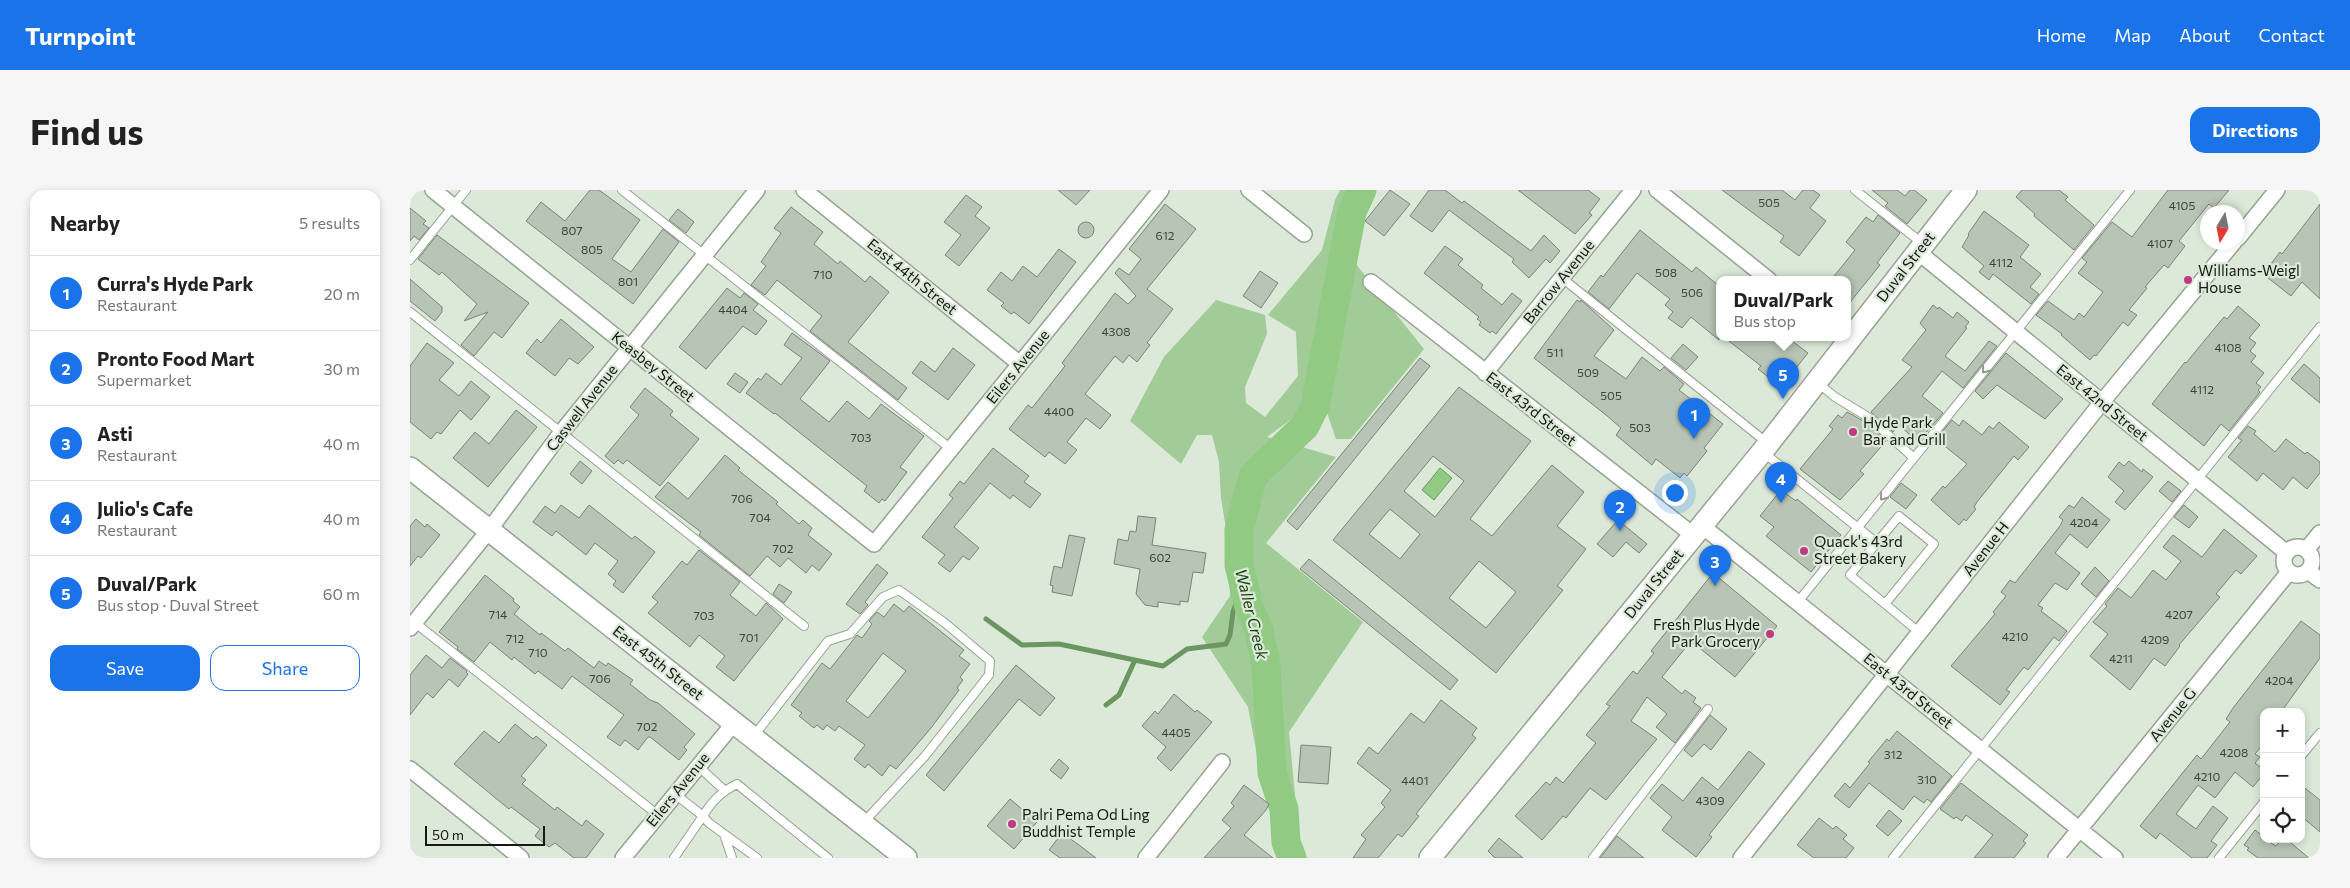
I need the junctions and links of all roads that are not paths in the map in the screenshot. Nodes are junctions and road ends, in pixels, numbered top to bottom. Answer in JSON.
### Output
{"nodes":[{"id":1,"x":432,"y":190,"type":"edge"},
{"id":2,"x":466,"y":190,"type":"edge"},
{"id":3,"x":622,"y":190,"type":"edge"},
{"id":4,"x":757,"y":190,"type":"edge"},
{"id":5,"x":804,"y":190,"type":"edge"},
{"id":6,"x":1161,"y":190,"type":"edge"},
{"id":7,"x":1249,"y":190,"type":"edge"},
{"id":8,"x":1633,"y":190,"type":"edge"},
{"id":9,"x":1657,"y":190,"type":"edge"},
{"id":10,"x":1855,"y":190,"type":"edge"},
{"id":11,"x":1966,"y":190,"type":"edge"},
{"id":12,"x":2130,"y":190,"type":"edge"},
{"id":13,"x":2277,"y":190,"type":"edge"},
{"id":14,"x":453,"y":206,"type":"junction"},
{"id":15,"x":2245,"y":229,"type":"edge"},
{"id":16,"x":1304,"y":234,"type":"dead end"},
{"id":17,"x":1921,"y":248,"type":"junction"},
{"id":18,"x":2227,"y":250,"type":"edge"},
{"id":19,"x":704,"y":255,"type":"junction"},
{"id":20,"x":410,"y":260,"type":"edge"},
{"id":21,"x":1764,"y":276,"type":"edge"},
{"id":22,"x":1562,"y":278,"type":"junction"},
{"id":23,"x":1371,"y":282,"type":"dead end"},
{"id":24,"x":410,"y":312,"type":"edge"},
{"id":25,"x":2320,"y":327,"type":"edge"},
{"id":26,"x":1851,"y":332,"type":"edge"},
{"id":27,"x":2015,"y":332,"type":"junction"},
{"id":28,"x":1843,"y":341,"type":"edge"},
{"id":29,"x":629,"y":348,"type":"junction"},
{"id":30,"x":1020,"y":364,"type":"junction"},
{"id":31,"x":1485,"y":373,"type":"junction"},
{"id":32,"x":1816,"y":382,"type":"junction"},
{"id":33,"x":2102,"y":402,"type":"junction"},
{"id":34,"x":561,"y":433,"type":"junction"},
{"id":35,"x":1765,"y":448,"type":"junction"},
{"id":36,"x":951,"y":449,"type":"junction"},
{"id":37,"x":1914,"y":458,"type":"junction"},
{"id":38,"x":410,"y":468,"type":"edge"},
{"id":39,"x":2198,"y":480,"type":"junction"},
{"id":40,"x":1858,"y":528,"type":"junction"},
{"id":41,"x":490,"y":530,"type":"junction"},
{"id":42,"x":1697,"y":530,"type":"junction"},
{"id":43,"x":2320,"y":533,"type":"edge"},
{"id":44,"x":1877,"y":543,"type":"junction"},
{"id":45,"x":874,"y":544,"type":"joint"},
{"id":46,"x":2306,"y":550,"type":"junction"},
{"id":47,"x":2287,"y":553,"type":"junction"},
{"id":48,"x":2308,"y":570,"type":"junction"},
{"id":49,"x":2289,"y":572,"type":"junction"},
{"id":50,"x":2320,"y":580,"type":"edge"},
{"id":51,"x":1798,"y":603,"type":"junction"},
{"id":52,"x":1885,"y":604,"type":"junction"},
{"id":53,"x":412,"y":623,"type":"edge"},
{"id":54,"x":804,"y":626,"type":"dead end"},
{"id":55,"x":1920,"y":633,"type":"junction"},
{"id":56,"x":1887,"y":675,"type":"junction"},
{"id":57,"x":1708,"y":709,"type":"dead end"},
{"id":58,"x":734,"y":723,"type":"junction"},
{"id":59,"x":2320,"y":732,"type":"edge"},
{"id":60,"x":752,"y":737,"type":"junction"},
{"id":61,"x":1980,"y":750,"type":"junction"},
{"id":62,"x":2303,"y":753,"type":"edge"},
{"id":63,"x":1222,"y":762,"type":"dead end"},
{"id":64,"x":698,"y":766,"type":"junction"},
{"id":65,"x":410,"y":769,"type":"edge"},
{"id":66,"x":724,"y":790,"type":"junction"},
{"id":67,"x":675,"y":794,"type":"junction"},
{"id":68,"x":2260,"y":807,"type":"edge"},
{"id":69,"x":658,"y":815,"type":"junction"},
{"id":70,"x":703,"y":816,"type":"junction"},
{"id":71,"x":862,"y":823,"type":"junction"},
{"id":72,"x":2079,"y":830,"type":"junction"},
{"id":73,"x":724,"y":834,"type":"junction"},
{"id":74,"x":521,"y":858,"type":"edge"},
{"id":75,"x":623,"y":858,"type":"edge"},
{"id":76,"x":674,"y":858,"type":"edge"},
{"id":77,"x":732,"y":858,"type":"edge"},
{"id":78,"x":756,"y":858,"type":"edge"},
{"id":79,"x":828,"y":858,"type":"edge"},
{"id":80,"x":906,"y":858,"type":"edge"},
{"id":81,"x":1146,"y":858,"type":"edge"},
{"id":82,"x":1430,"y":858,"type":"edge"},
{"id":83,"x":1593,"y":858,"type":"edge"},
{"id":84,"x":1741,"y":858,"type":"edge"},
{"id":85,"x":1893,"y":858,"type":"edge"},
{"id":86,"x":2056,"y":858,"type":"edge"},
{"id":87,"x":2115,"y":858,"type":"edge"},
{"id":88,"x":2219,"y":858,"type":"edge"}],
"edges":[{"from":1,"to":14,"type":"street","name":"Keasbey Street"},
{"from":2,"to":14,"type":"lane"},
{"from":3,"to":19,"type":"lane"},
{"from":4,"to":19,"type":"street","name":"Caswell Avenue"},
{"from":5,"to":30,"type":"street","name":"East 44th Street"},
{"from":6,"to":30,"type":"street","name":"Eilers Avenue"},
{"from":7,"to":16,"type":"street"},
{"from":8,"to":22,"type":"street","name":"Barrow Avenue"},
{"from":9,"to":21,"type":"street"},
{"from":10,"to":17,"type":"lane"},
{"from":11,"to":17,"type":"street","name":"Duval Street"},
{"from":12,"to":27,"type":"lane"},
{"from":13,"to":15,"type":"street"},
{"from":14,"to":20,"type":"lane"},
{"from":14,"to":29,"type":"street","name":"Keasbey Street"},
{"from":17,"to":26,"type":"street","name":"Duval Street"},
{"from":17,"to":27,"type":"street","name":"East 42nd Street"},
{"from":18,"to":33,"type":"street","name":"Avenue H"},
{"from":19,"to":29,"type":"street","name":"Caswell Avenue"},
{"from":19,"to":36,"type":"lane"},
{"from":22,"to":31,"type":"street","name":"Barrow Avenue"},
{"from":22,"to":35,"type":"lane"},
{"from":23,"to":31,"type":"street","name":"East 43rd Street"},
{"from":24,"to":34,"type":"lane"},
{"from":25,"to":39,"type":"lane"},
{"from":27,"to":33,"type":"street","name":"East 42nd Street"},
{"from":27,"to":37,"type":"lane","one_way":true},
{"from":28,"to":32,"type":"street","name":"Duval Street"},
{"from":29,"to":34,"type":"street","name":"Caswell Avenue"},
{"from":29,"to":45,"type":"street","name":"Keasbey Street"},
{"from":30,"to":36,"type":"street","name":"Eilers Avenue"},
{"from":31,"to":42,"type":"street","name":"East 43rd Street"},
{"from":32,"to":35,"type":"street","name":"Duval Street"},
{"from":32,"to":37,"type":"lane"},
{"from":33,"to":39,"type":"street","name":"East 42nd Street"},
{"from":33,"to":55,"type":"street","name":"Avenue H"},
{"from":34,"to":41,"type":"street","name":"Caswell Avenue"},
{"from":34,"to":54,"type":"lane"},
{"from":35,"to":40,"type":"lane"},
{"from":35,"to":42,"type":"street","name":"Duval Street"},
{"from":36,"to":45,"type":"street","name":"Eilers Avenue"},
{"from":37,"to":40,"type":"lane","one_way":true},
{"from":38,"to":41,"type":"street","name":"East 45th Street"},
{"from":39,"to":47,"type":"street","name":"East 42nd Street"},
{"from":39,"to":61,"type":"lane"},
{"from":40,"to":44,"type":"lane"},
{"from":40,"to":51,"type":"lane"},
{"from":41,"to":53,"type":"street","name":"Caswell Avenue"},
{"from":41,"to":58,"type":"street","name":"East 45th Street"},
{"from":42,"to":51,"type":"street","name":"East 43rd Street"},
{"from":42,"to":82,"type":"street","name":"Duval Street"},
{"from":43,"to":46,"type":"street"},
{"from":44,"to":52,"type":"lane"},
{"from":44,"to":52,"type":"lane"},
{"from":46,"to":47,"type":"street"},
{"from":46,"to":48,"type":"street"},
{"from":47,"to":49,"type":"street"},
{"from":48,"to":49,"type":"street"},
{"from":48,"to":50,"type":"street"},
{"from":49,"to":72,"type":"street","name":"Avenue G"},
{"from":51,"to":56,"type":"street","name":"East 43rd Street"},
{"from":52,"to":55,"type":"lane"},
{"from":53,"to":69,"type":"lane"},
{"from":55,"to":56,"type":"street","name":"Avenue H"},
{"from":56,"to":61,"type":"street","name":"East 43rd Street"},
{"from":56,"to":84,"type":"street","name":"Avenue H"},
{"from":57,"to":83,"type":"lane"},
{"from":58,"to":60,"type":"street","name":"East 45th Street"},
{"from":58,"to":64,"type":"street","name":"Eilers Avenue"},
{"from":59,"to":62,"type":"lane"},
{"from":60,"to":71,"type":"street","name":"East 45th Street"},
{"from":60,"to":71,"type":"lane"},
{"from":61,"to":72,"type":"street","name":"East 43rd Street"},
{"from":61,"to":85,"type":"lane"},
{"from":63,"to":81,"type":"street"},
{"from":64,"to":66,"type":"lane"},
{"from":64,"to":67,"type":"street","name":"Eilers Avenue"},
{"from":65,"to":74,"type":"street"},
{"from":66,"to":70,"type":"lane"},
{"from":66,"to":79,"type":"lane"},
{"from":67,"to":69,"type":"street","name":"Eilers Avenue"},
{"from":67,"to":70,"type":"lane"},
{"from":68,"to":88,"type":"lane"},
{"from":69,"to":75,"type":"street","name":"Eilers Avenue"},
{"from":70,"to":73,"type":"lane"},
{"from":70,"to":76,"type":"lane"},
{"from":71,"to":80,"type":"street","name":"East 45th Street"},
{"from":72,"to":86,"type":"street","name":"Avenue G"},
{"from":72,"to":87,"type":"street","name":"East 43rd Street"},
{"from":73,"to":77,"type":"lane"},
{"from":73,"to":78,"type":"lane"}]}
